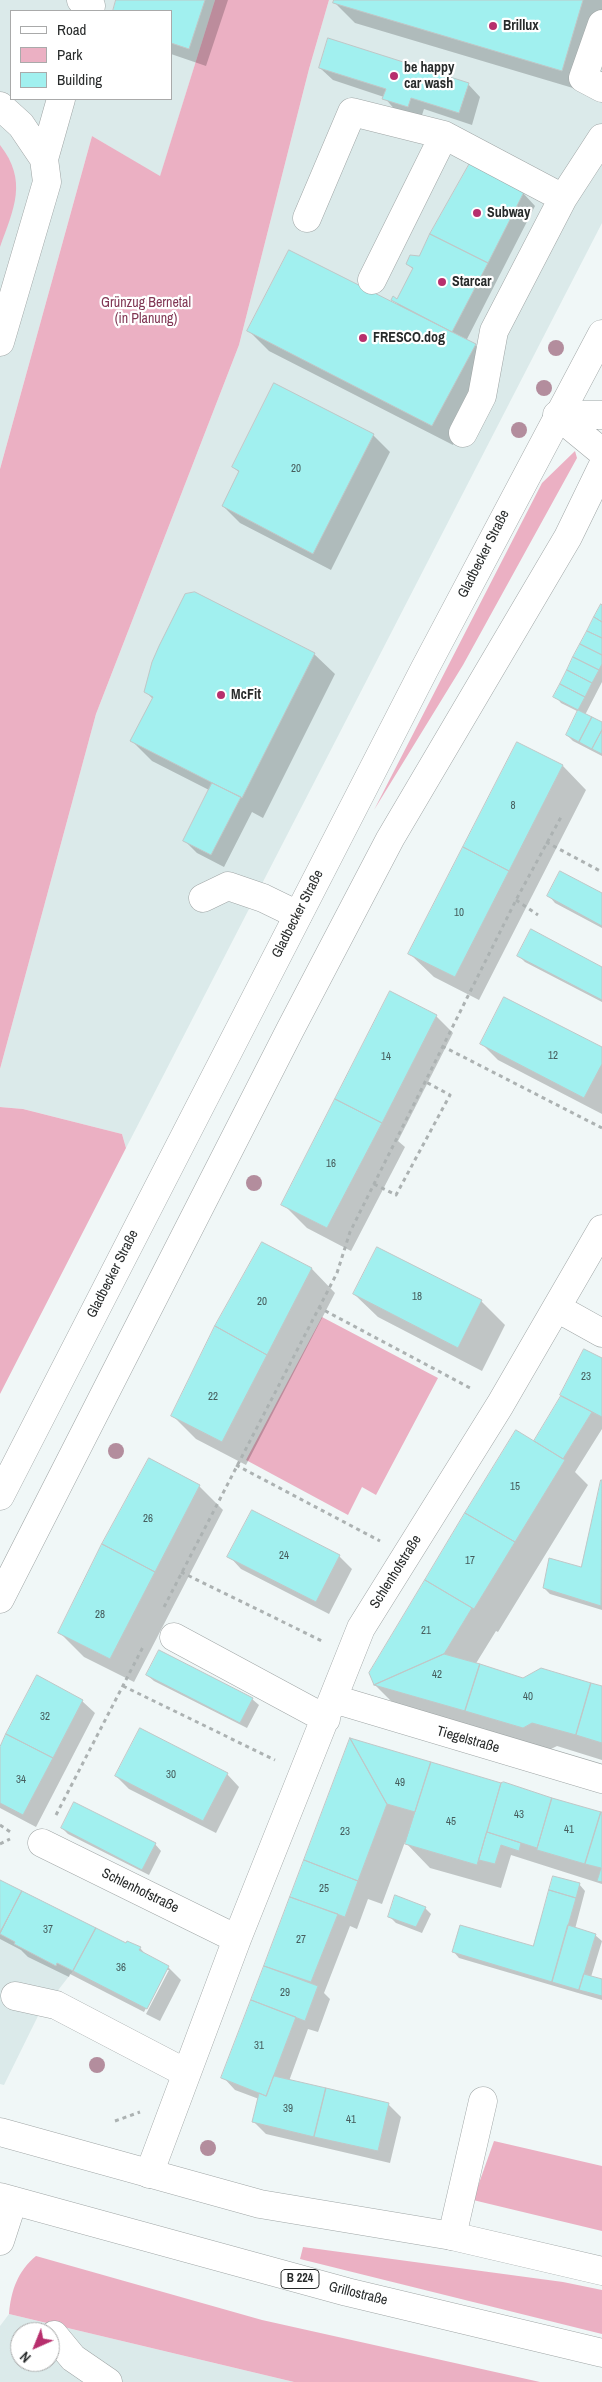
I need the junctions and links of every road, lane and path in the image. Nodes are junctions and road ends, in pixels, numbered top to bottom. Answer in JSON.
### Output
{"nodes":[{"id":1,"x":602,"y":24,"type":"edge"},
{"id":2,"x":602,"y":88,"type":"edge"},
{"id":3,"x":62,"y":100,"type":"edge"},
{"id":4,"x":0,"y":106,"type":"edge"},
{"id":5,"x":444,"y":134,"type":"junction"},
{"id":6,"x":601,"y":144,"type":"edge"},
{"id":7,"x":44,"y":159,"type":"junction"},
{"id":8,"x":563,"y":198,"type":"junction"},
{"id":9,"x":307,"y":218,"type":"dead end"},
{"id":10,"x":372,"y":280,"type":"dead end"},
{"id":11,"x":602,"y":334,"type":"edge"},
{"id":12,"x":0,"y":342,"type":"edge"},
{"id":13,"x":557,"y":415,"type":"junction"},
{"id":14,"x":602,"y":415,"type":"edge"},
{"id":15,"x":463,"y":433,"type":"dead end"},
{"id":16,"x":602,"y":452,"type":"edge"},
{"id":17,"x":602,"y":467,"type":"edge"},
{"id":18,"x":561,"y":817,"type":"dead end"},
{"id":19,"x":546,"y":842,"type":"junction"},
{"id":20,"x":602,"y":872,"type":"edge"},
{"id":21,"x":204,"y":898,"type":"dead end"},
{"id":22,"x":516,"y":900,"type":"junction"},
{"id":23,"x":298,"y":915,"type":"junction"},
{"id":24,"x":538,"y":915,"type":"dead end"},
{"id":25,"x":442,"y":1046,"type":"junction"},
{"id":26,"x":424,"y":1081,"type":"junction"},
{"id":27,"x":602,"y":1128,"type":"edge"},
{"id":28,"x":374,"y":1184,"type":"junction"},
{"id":29,"x":602,"y":1229,"type":"edge"},
{"id":30,"x":318,"y":1306,"type":"junction"},
{"id":31,"x":557,"y":1308,"type":"junction"},
{"id":32,"x":602,"y":1333,"type":"edge"},
{"id":33,"x":500,"y":1405,"type":"junction"},
{"id":34,"x":236,"y":1465,"type":"junction"},
{"id":35,"x":0,"y":1496,"type":"edge"},
{"id":36,"x":407,"y":1555,"type":"junction"},
{"id":37,"x":181,"y":1572,"type":"junction"},
{"id":38,"x":0,"y":1598,"type":"edge"},
{"id":39,"x":162,"y":1610,"type":"dead end"},
{"id":40,"x":174,"y":1637,"type":"dead end"},
{"id":41,"x":145,"y":1643,"type":"dead end"},
{"id":42,"x":350,"y":1654,"type":"junction"},
{"id":43,"x":123,"y":1686,"type":"junction"},
{"id":44,"x":330,"y":1709,"type":"junction"},
{"id":45,"x":303,"y":1774,"type":"junction"},
{"id":46,"x":602,"y":1780,"type":"edge"},
{"id":47,"x":0,"y":1825,"type":"edge"},
{"id":48,"x":30,"y":1840,"type":"junction"},
{"id":49,"x":238,"y":1939,"type":"junction"},
{"id":50,"x":14,"y":1996,"type":"dead end"},
{"id":51,"x":186,"y":2073,"type":"junction"},
{"id":52,"x":483,"y":2101,"type":"dead end"},
{"id":53,"x":0,"y":2132,"type":"edge"},
{"id":54,"x":149,"y":2174,"type":"junction"},
{"id":55,"x":6,"y":2199,"type":"edge"},
{"id":56,"x":452,"y":2236,"type":"junction"},
{"id":57,"x":0,"y":2241,"type":"edge"},
{"id":58,"x":602,"y":2271,"type":"edge"},
{"id":59,"x":60,"y":2342,"type":"edge"},
{"id":60,"x":602,"y":2353,"type":"edge"},
{"id":61,"x":108,"y":2382,"type":"edge"}],
"edges":[{"from":1,"to":2,"type":"main road"},
{"from":3,"to":7,"type":"main road"},
{"from":4,"to":7,"type":"main road"},
{"from":5,"to":8,"type":"main road"},
{"from":5,"to":9,"type":"main road"},
{"from":5,"to":10,"type":"main road"},
{"from":6,"to":8,"type":"main road"},
{"from":7,"to":12,"type":"main road"},
{"from":8,"to":15,"type":"main road"},
{"from":11,"to":13,"type":"main road","name":"Gladbecker Straße"},
{"from":13,"to":14,"type":"main road"},
{"from":13,"to":16,"type":"main road"},
{"from":13,"to":23,"type":"main road","name":"Gladbecker Straße"},
{"from":17,"to":38,"type":"main road"},
{"from":18,"to":19,"type":"path"},
{"from":19,"to":20,"type":"path"},
{"from":19,"to":22,"type":"path"},
{"from":21,"to":23,"type":"main road"},
{"from":22,"to":24,"type":"path"},
{"from":22,"to":25,"type":"path"},
{"from":23,"to":35,"type":"main road","name":"Gladbecker Straße"},
{"from":25,"to":26,"type":"path"},
{"from":25,"to":27,"type":"path"},
{"from":26,"to":28,"type":"path"},
{"from":26,"to":28,"type":"path"},
{"from":28,"to":30,"type":"path"},
{"from":29,"to":31,"type":"main road","name":"Schlenhofstraße"},
{"from":30,"to":33,"type":"path"},
{"from":30,"to":34,"type":"path"},
{"from":31,"to":32,"type":"main road"},
{"from":31,"to":33,"type":"main road","name":"Schlenhofstraße"},
{"from":33,"to":36,"type":"main road","name":"Schlenhofstraße"},
{"from":34,"to":36,"type":"path"},
{"from":34,"to":37,"type":"path"},
{"from":36,"to":42,"type":"main road","name":"Schlenhofstraße"},
{"from":37,"to":39,"type":"path"},
{"from":37,"to":42,"type":"path"},
{"from":40,"to":44,"type":"main road","name":"Tiegelstraße"},
{"from":41,"to":43,"type":"path"},
{"from":42,"to":44,"type":"main road","name":"Schlenhofstraße"},
{"from":43,"to":45,"type":"path"},
{"from":43,"to":48,"type":"path"},
{"from":44,"to":45,"type":"main road","name":"Schlenhofstraße"},
{"from":44,"to":46,"type":"main road","name":"Tiegelstraße"},
{"from":45,"to":49,"type":"main road","name":"Schlenhofstraße"},
{"from":47,"to":48,"type":"path"},
{"from":48,"to":49,"type":"main road","name":"Schlenhofstraße"},
{"from":49,"to":51,"type":"main road","name":"Schlenhofstraße"},
{"from":50,"to":51,"type":"main road"},
{"from":51,"to":54,"type":"main road","name":"Schlenhofstraße"},
{"from":52,"to":56,"type":"main road"},
{"from":53,"to":54,"type":"main road"},
{"from":54,"to":56,"type":"main road"},
{"from":55,"to":57,"type":"main road"},
{"from":55,"to":60,"type":"main road","name":"Grillostraße","number":"B 224"},
{"from":56,"to":58,"type":"main road"},
{"from":59,"to":61,"type":"main road"}]}
